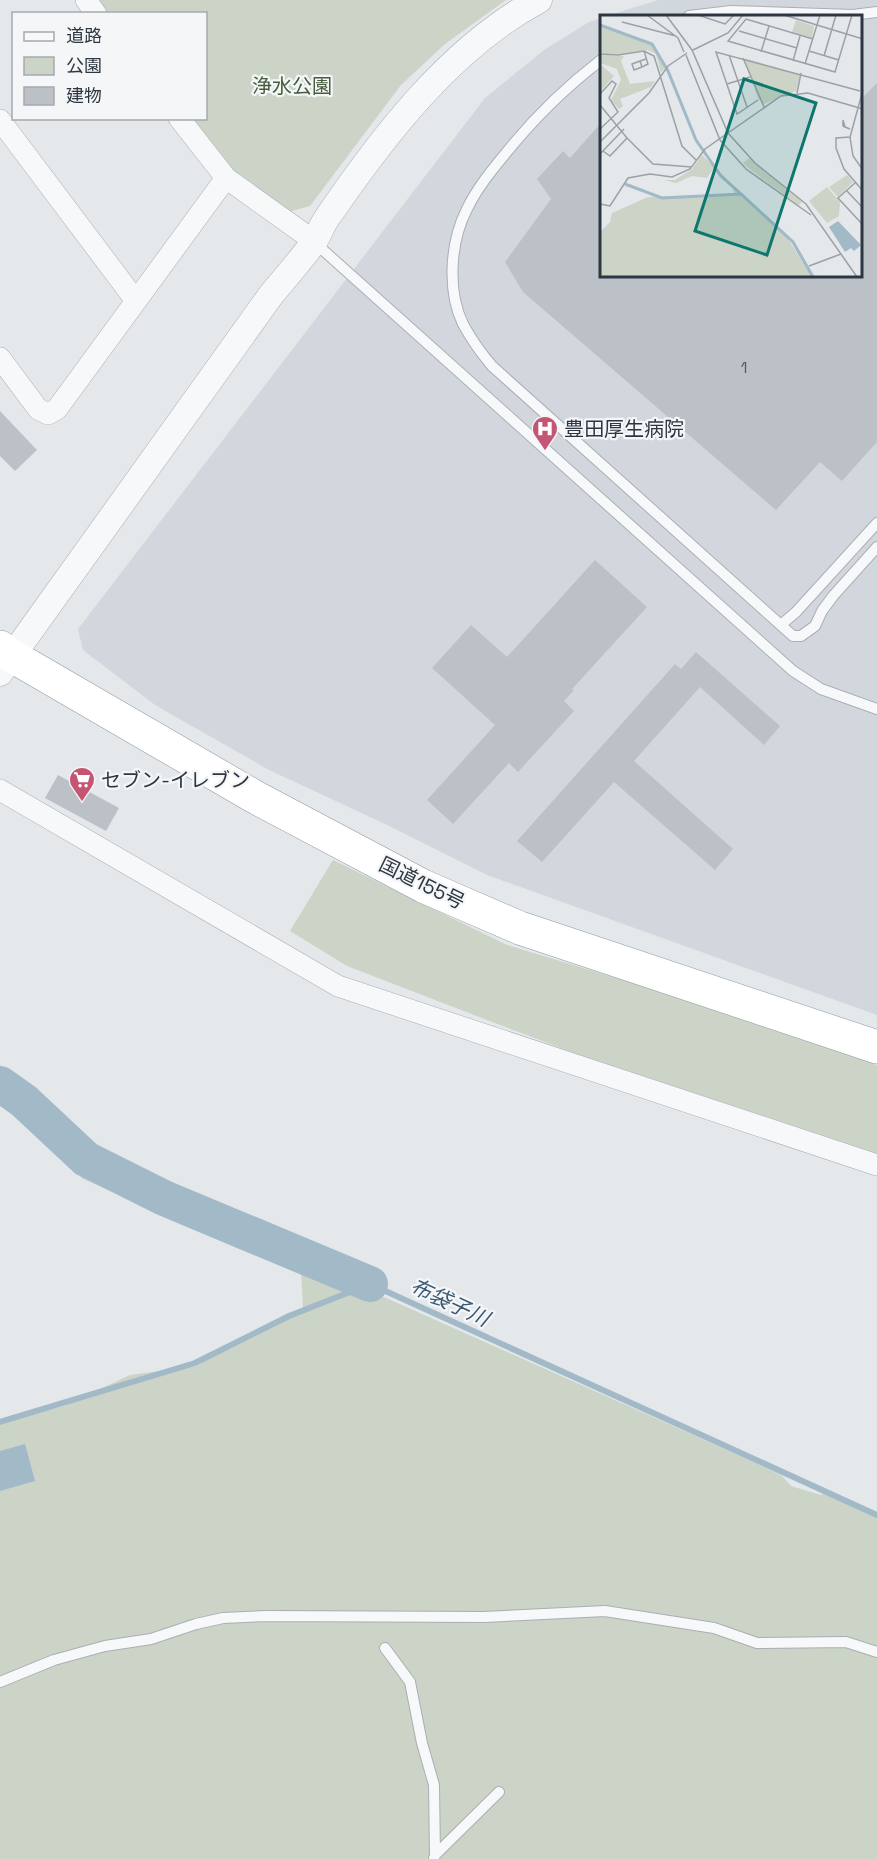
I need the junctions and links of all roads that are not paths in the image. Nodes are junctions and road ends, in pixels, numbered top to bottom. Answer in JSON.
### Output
{"nodes":[{"id":1,"x":539,"y":0,"type":"edge"},
{"id":2,"x":877,"y":12,"type":"edge"},
{"id":3,"x":697,"y":15,"type":"edge"},
{"id":4,"x":853,"y":15,"type":"edge"},
{"id":5,"x":853,"y":15,"type":"edge"},
{"id":6,"x":600,"y":61,"type":"edge"},
{"id":7,"x":0,"y":120,"type":"edge"},
{"id":8,"x":181,"y":120,"type":"edge"},
{"id":9,"x":226,"y":178,"type":"junction"},
{"id":10,"x":314,"y":241,"type":"junction"},
{"id":11,"x":136,"y":301,"type":"junction"},
{"id":12,"x":0,"y":358,"type":"edge"},
{"id":13,"x":877,"y":523,"type":"edge"},
{"id":14,"x":877,"y":547,"type":"edge"},
{"id":15,"x":782,"y":624,"type":"junction"},
{"id":16,"x":4,"y":659,"type":"edge"},
{"id":17,"x":877,"y":709,"type":"edge"},
{"id":18,"x":0,"y":790,"type":"edge"},
{"id":19,"x":877,"y":1047,"type":"edge"},
{"id":20,"x":877,"y":1165,"type":"edge"},
{"id":21,"x":385,"y":1648,"type":"dead end"},
{"id":22,"x":877,"y":1652,"type":"edge"},
{"id":23,"x":0,"y":1682,"type":"edge"},
{"id":24,"x":499,"y":1792,"type":"dead end"},
{"id":25,"x":434,"y":1857,"type":"edge"}],
"edges":[{"from":1,"to":10,"type":"street"},
{"from":2,"to":4,"type":"lane"},
{"from":3,"to":5,"type":"lane"},
{"from":6,"to":15,"type":"lane"},
{"from":7,"to":11,"type":"street"},
{"from":8,"to":9,"type":"street"},
{"from":9,"to":10,"type":"street"},
{"from":9,"to":11,"type":"street"},
{"from":10,"to":16,"type":"street"},
{"from":10,"to":17,"type":"lane"},
{"from":11,"to":12,"type":"street"},
{"from":13,"to":15,"type":"lane"},
{"from":14,"to":15,"type":"lane"},
{"from":16,"to":19,"type":"highway","name":"国道155号"},
{"from":18,"to":20,"type":"street"},
{"from":21,"to":25,"type":"lane"},
{"from":22,"to":23,"type":"lane"},
{"from":24,"to":25,"type":"lane"}]}
